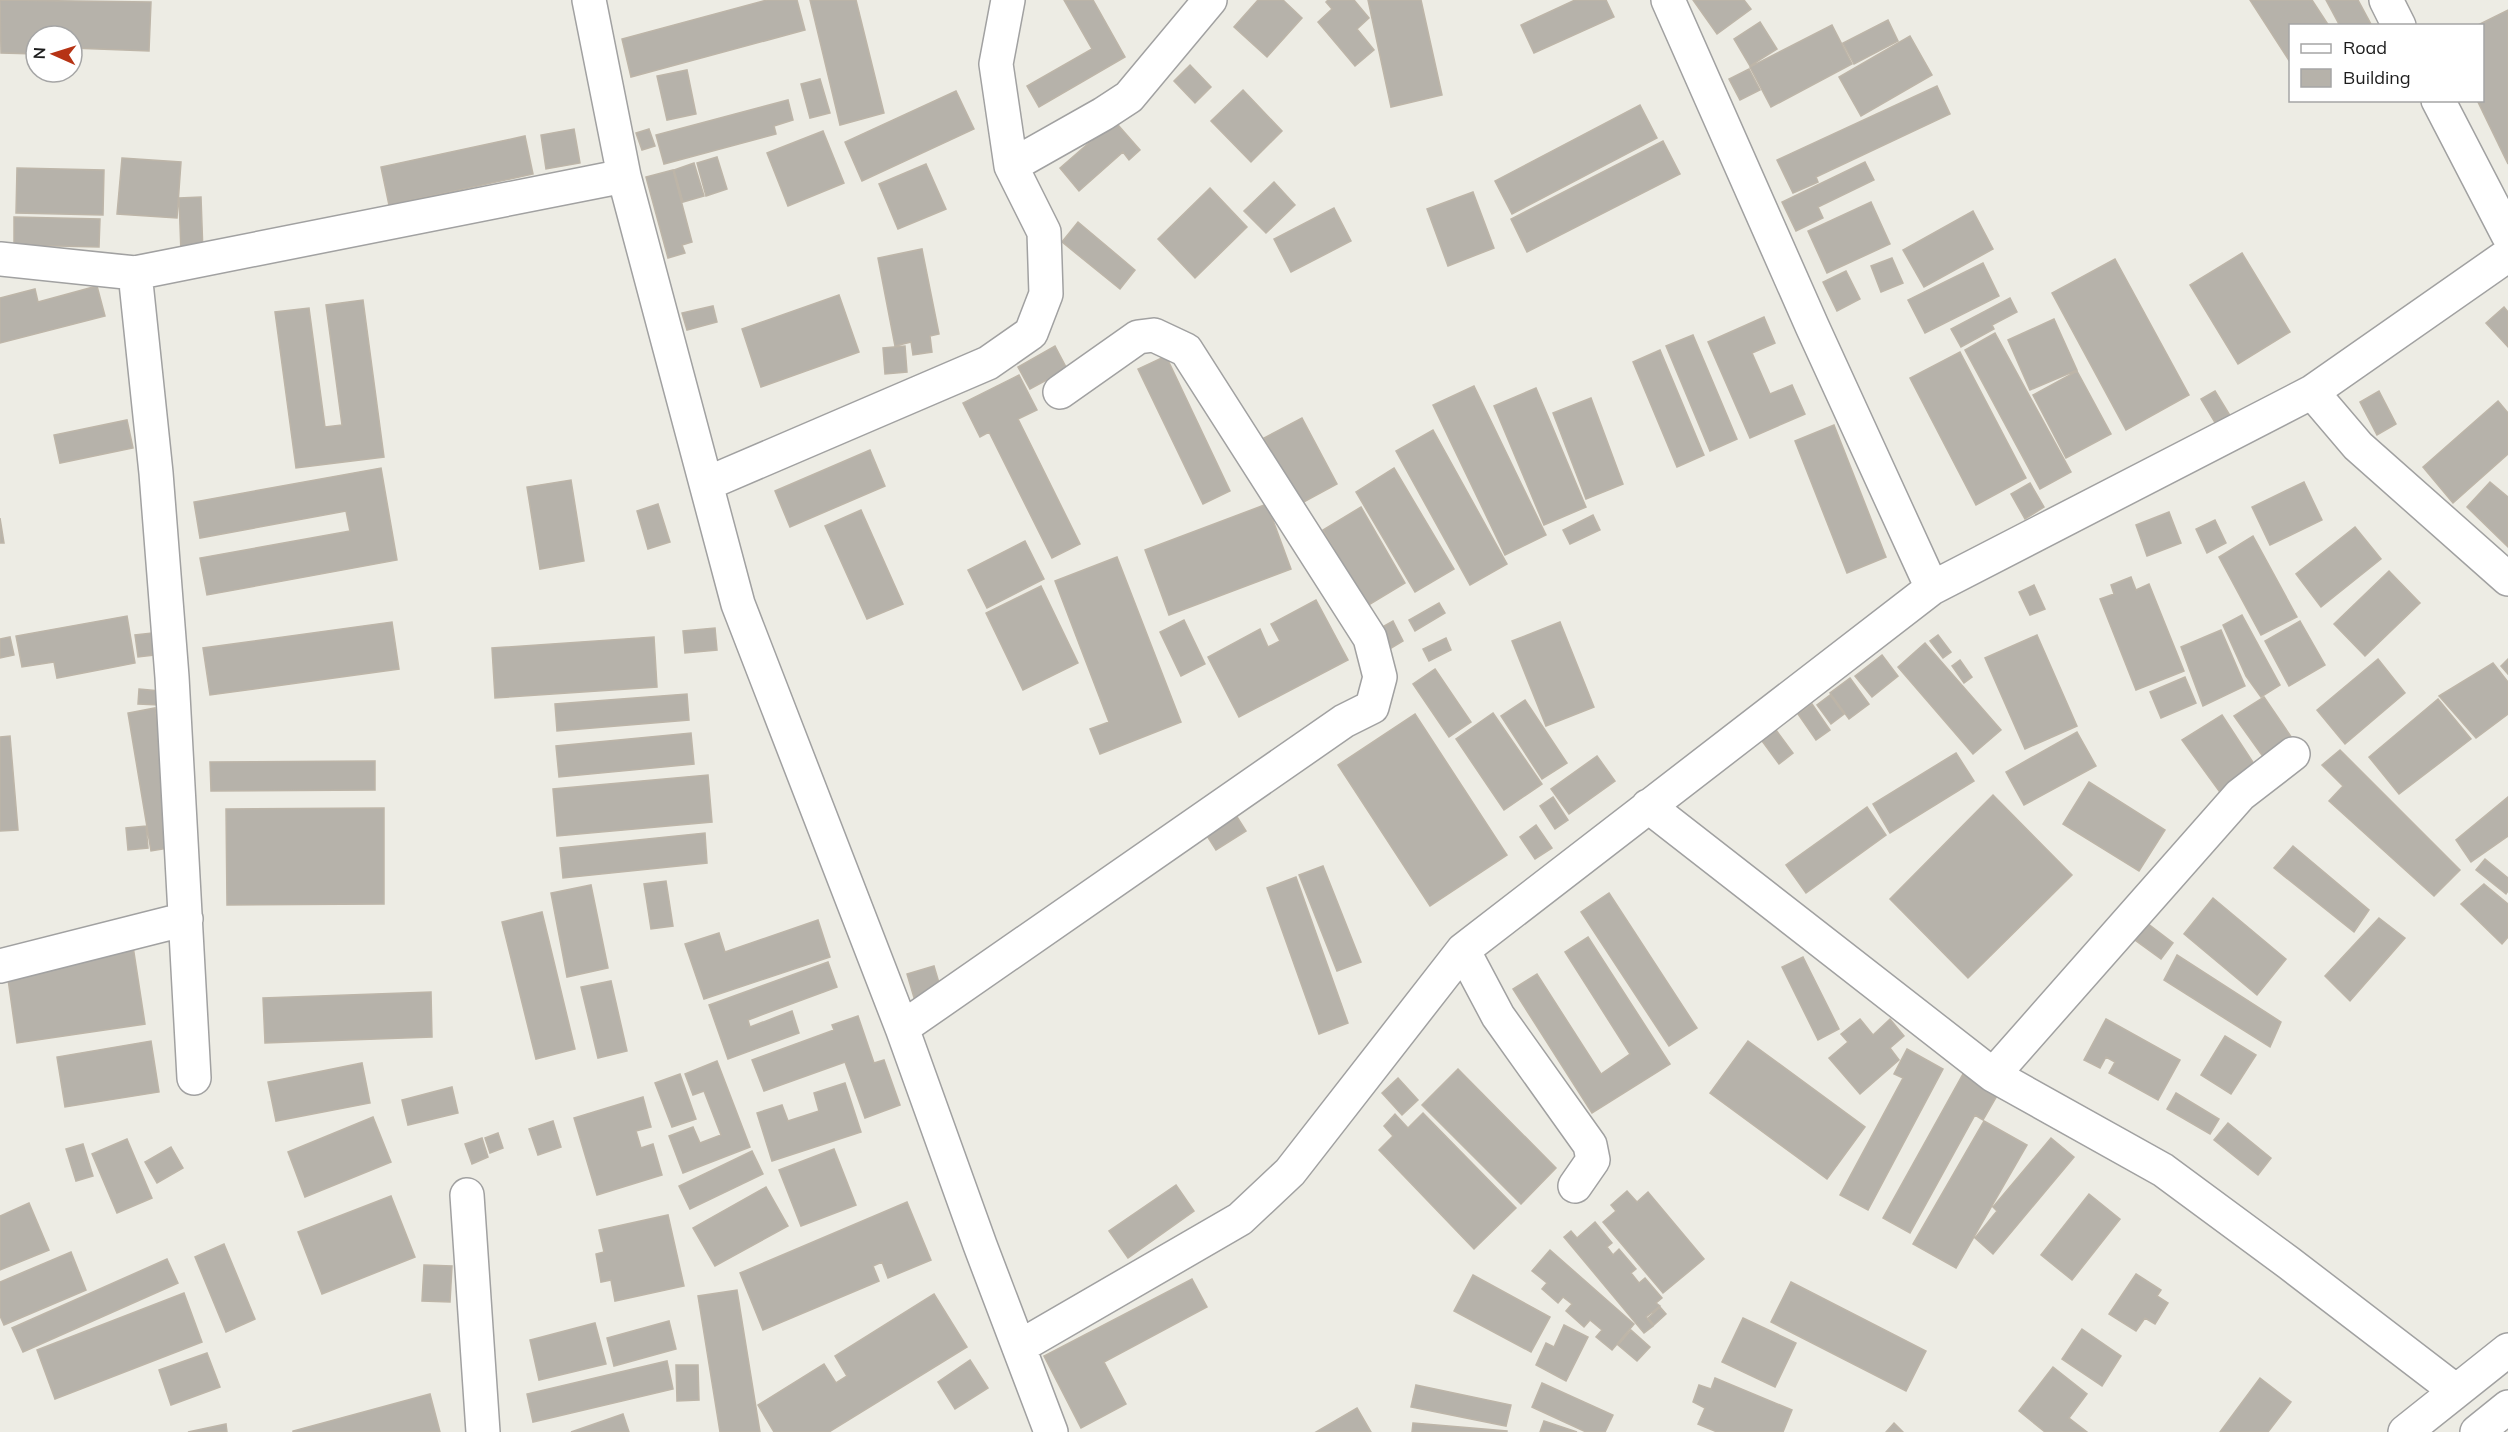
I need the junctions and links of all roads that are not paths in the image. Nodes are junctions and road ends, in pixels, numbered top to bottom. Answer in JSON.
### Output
{"nodes":[{"id":1,"x":589,"y":0,"type":"edge"},
{"id":2,"x":1008,"y":0,"type":"edge"},
{"id":3,"x":1210,"y":0,"type":"edge"},
{"id":4,"x":1668,"y":0,"type":"edge"},
{"id":5,"x":2386,"y":0,"type":"edge"},
{"id":6,"x":2398,"y":24,"type":"edge"},
{"id":7,"x":2439,"y":102,"type":"edge"},
{"id":8,"x":1011,"y":166,"type":"junction"},
{"id":9,"x":624,"y":176,"type":"junction"},
{"id":10,"x":2508,"y":236,"type":"edge"},
{"id":11,"x":2508,"y":255,"type":"edge"},
{"id":12,"x":0,"y":259,"type":"edge"},
{"id":13,"x":135,"y":273,"type":"junction"},
{"id":14,"x":1060,"y":392,"type":"dead end"},
{"id":15,"x":2312,"y":392,"type":"junction"},
{"id":16,"x":706,"y":484,"type":"junction"},
{"id":17,"x":2508,"y":579,"type":"edge"},
{"id":18,"x":1932,"y":588,"type":"junction"},
{"id":19,"x":2293,"y":754,"type":"dead end"},
{"id":20,"x":1648,"y":806,"type":"junction"},
{"id":21,"x":186,"y":919,"type":"junction"},
{"id":22,"x":1463,"y":950,"type":"junction"},
{"id":23,"x":0,"y":966,"type":"edge"},
{"id":24,"x":902,"y":1028,"type":"junction"},
{"id":25,"x":1993,"y":1076,"type":"junction"},
{"id":26,"x":194,"y":1078,"type":"dead end"},
{"id":27,"x":1575,"y":1186,"type":"dead end"},
{"id":28,"x":466,"y":1195,"type":"dead end"},
{"id":29,"x":1019,"y":1347,"type":"junction"},
{"id":30,"x":2508,"y":1350,"type":"edge"},
{"id":31,"x":2456,"y":1391,"type":"junction"},
{"id":32,"x":2508,"y":1407,"type":"edge"},
{"id":33,"x":483,"y":1432,"type":"edge"},
{"id":34,"x":1051,"y":1432,"type":"edge"},
{"id":35,"x":2405,"y":1432,"type":"edge"},
{"id":36,"x":2477,"y":1432,"type":"edge"}],
"edges":[{"from":1,"to":9,"type":"street"},
{"from":2,"to":8,"type":"street"},
{"from":3,"to":8,"type":"street"},
{"from":4,"to":18,"type":"street"},
{"from":5,"to":6,"type":"street"},
{"from":7,"to":10,"type":"street"},
{"from":8,"to":16,"type":"street"},
{"from":9,"to":13,"type":"street"},
{"from":9,"to":16,"type":"street"},
{"from":11,"to":15,"type":"street"},
{"from":12,"to":13,"type":"street"},
{"from":13,"to":21,"type":"street"},
{"from":14,"to":24,"type":"street"},
{"from":15,"to":17,"type":"street"},
{"from":15,"to":18,"type":"street"},
{"from":16,"to":24,"type":"street"},
{"from":18,"to":20,"type":"street"},
{"from":19,"to":25,"type":"street"},
{"from":20,"to":22,"type":"street"},
{"from":20,"to":25,"type":"street"},
{"from":21,"to":23,"type":"street"},
{"from":21,"to":26,"type":"street"},
{"from":22,"to":27,"type":"street"},
{"from":22,"to":29,"type":"street"},
{"from":24,"to":29,"type":"street"},
{"from":25,"to":31,"type":"street"},
{"from":28,"to":33,"type":"street"},
{"from":29,"to":34,"type":"street"},
{"from":30,"to":31,"type":"street"},
{"from":31,"to":35,"type":"street"},
{"from":32,"to":36,"type":"street"}]}
